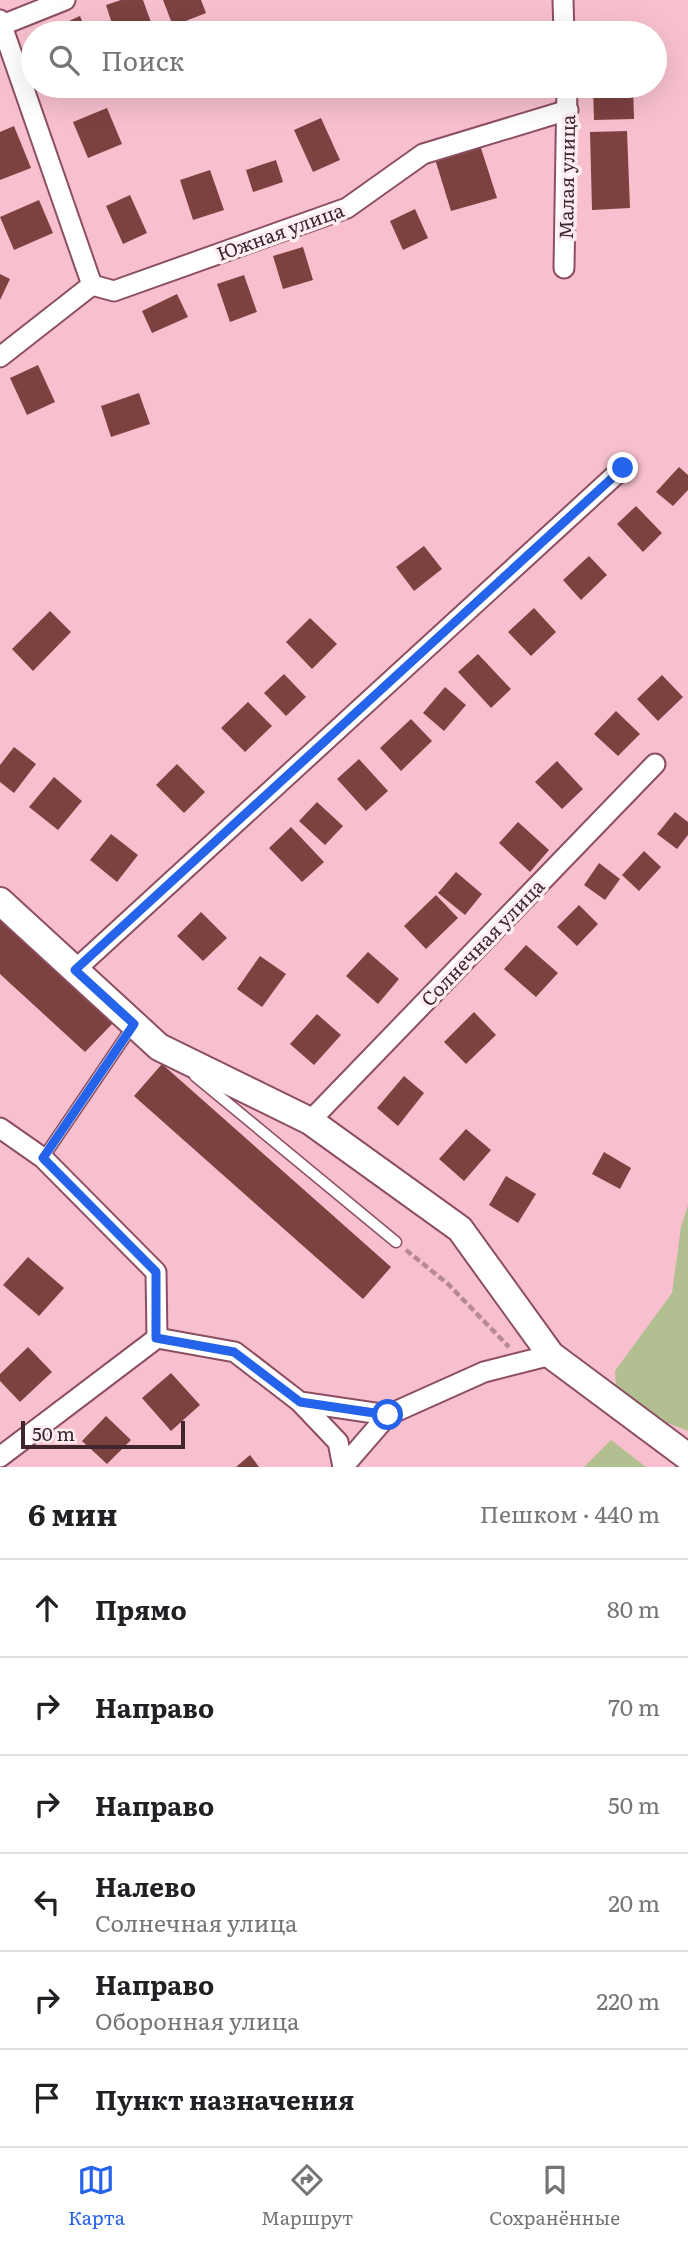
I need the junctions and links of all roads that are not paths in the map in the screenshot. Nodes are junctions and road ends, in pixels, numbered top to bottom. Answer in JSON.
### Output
{"nodes":[{"id":1,"x":65,"y":0,"type":"edge"},
{"id":2,"x":563,"y":0,"type":"edge"},
{"id":3,"x":564,"y":21,"type":"edge"},
{"id":4,"x":1,"y":24,"type":"edge"},
{"id":5,"x":21,"y":81,"type":"edge"},
{"id":6,"x":27,"y":98,"type":"edge"},
{"id":7,"x":568,"y":98,"type":"edge"},
{"id":8,"x":568,"y":110,"type":"junction"},
{"id":9,"x":564,"y":268,"type":"dead end"},
{"id":10,"x":92,"y":285,"type":"junction"},
{"id":11,"x":0,"y":357,"type":"edge"},
{"id":12,"x":623,"y":468,"type":"dead end"},
{"id":13,"x":655,"y":764,"type":"dead end"},
{"id":14,"x":0,"y":901,"type":"edge"},
{"id":15,"x":75,"y":970,"type":"junction"},
{"id":16,"x":134,"y":1024,"type":"junction"},
{"id":17,"x":159,"y":1046,"type":"junction"},
{"id":18,"x":310,"y":1121,"type":"junction"},
{"id":19,"x":0,"y":1128,"type":"edge"},
{"id":20,"x":43,"y":1158,"type":"junction"},
{"id":21,"x":396,"y":1242,"type":"road end"},
{"id":22,"x":156,"y":1338,"type":"junction"},
{"id":23,"x":551,"y":1355,"type":"junction"},
{"id":24,"x":300,"y":1402,"type":"junction"},
{"id":25,"x":388,"y":1415,"type":"junction"},
{"id":26,"x":0,"y":1457,"type":"edge"},
{"id":27,"x":688,"y":1457,"type":"edge"},
{"id":28,"x":343,"y":1467,"type":"edge"}],
"edges":[{"from":1,"to":4,"type":"street"},
{"from":2,"to":3,"type":"street"},
{"from":4,"to":5,"type":"street"},
{"from":6,"to":10,"type":"street"},
{"from":7,"to":8,"type":"street","name":"Малая улица"},
{"from":8,"to":9,"type":"street","name":"Малая улица"},
{"from":8,"to":10,"type":"street","name":"Южная улица"},
{"from":10,"to":11,"type":"street"},
{"from":12,"to":15,"type":"street"},
{"from":13,"to":18,"type":"street","name":"Солнечная улица"},
{"from":14,"to":15,"type":"street"},
{"from":15,"to":16,"type":"street"},
{"from":16,"to":17,"type":"street"},
{"from":16,"to":20,"type":"lane"},
{"from":17,"to":18,"type":"street"},
{"from":17,"to":21,"type":"lane"},
{"from":18,"to":23,"type":"street"},
{"from":19,"to":20,"type":"street"},
{"from":20,"to":22,"type":"street"},
{"from":22,"to":24,"type":"street"},
{"from":22,"to":26,"type":"street"},
{"from":23,"to":25,"type":"street"},
{"from":23,"to":27,"type":"street"},
{"from":24,"to":25,"type":"street"},
{"from":24,"to":28,"type":"street"},
{"from":25,"to":28,"type":"street"}]}
